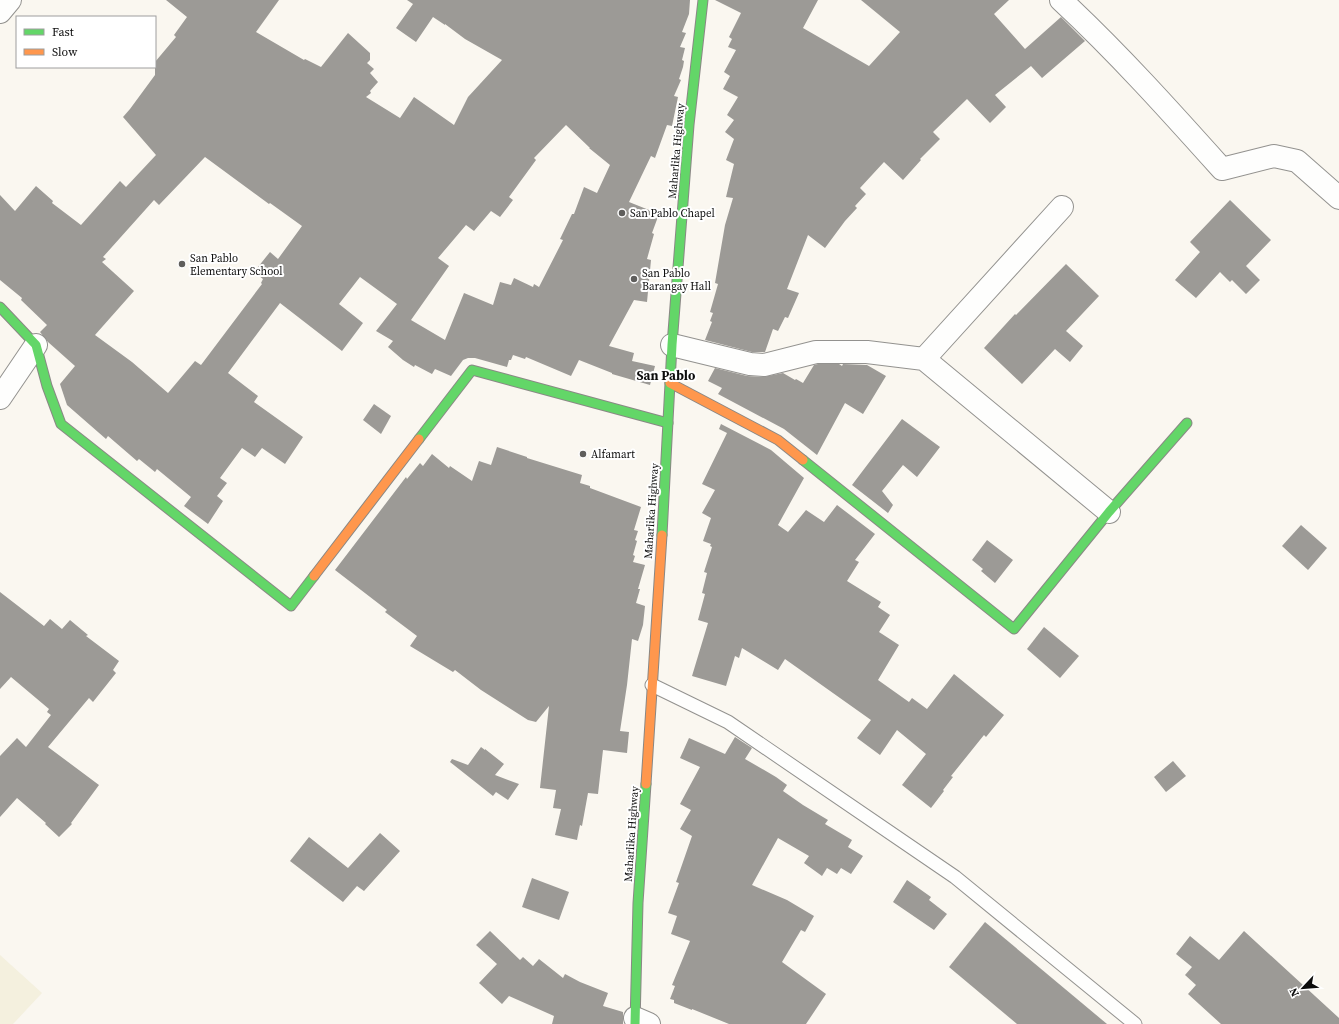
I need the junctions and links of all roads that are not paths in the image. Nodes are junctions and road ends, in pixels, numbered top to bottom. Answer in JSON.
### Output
{"nodes":[{"id":1,"x":10,"y":0,"type":"edge"},
{"id":2,"x":703,"y":0,"type":"edge"},
{"id":3,"x":1061,"y":0,"type":"edge"},
{"id":4,"x":0,"y":12,"type":"edge"},
{"id":5,"x":1339,"y":198,"type":"edge"},
{"id":6,"x":1062,"y":207,"type":"dead end"},
{"id":7,"x":0,"y":307,"type":"edge"},
{"id":8,"x":36,"y":345,"type":"junction"},
{"id":9,"x":672,"y":345,"type":"junction"},
{"id":10,"x":924,"y":360,"type":"junction"},
{"id":11,"x":670,"y":383,"type":"junction"},
{"id":12,"x":0,"y":398,"type":"edge"},
{"id":13,"x":668,"y":423,"type":"junction"},
{"id":14,"x":1187,"y":423,"type":"dead end"},
{"id":15,"x":1109,"y":512,"type":"junction"},
{"id":16,"x":652,"y":685,"type":"junction"},
{"id":17,"x":640,"y":1022,"type":"edge"},
{"id":18,"x":1135,"y":1024,"type":"edge"}],
"edges":[{"from":1,"to":4,"type":"street"},
{"from":2,"to":9,"type":"main road","name":"Maharlika Highway"},
{"from":3,"to":5,"type":"street"},
{"from":6,"to":10,"type":"street"},
{"from":7,"to":8,"type":"main road"},
{"from":8,"to":12,"type":"street"},
{"from":8,"to":13,"type":"main road"},
{"from":9,"to":10,"type":"street"},
{"from":9,"to":11,"type":"main road","name":"Maharlika Highway"},
{"from":10,"to":15,"type":"street"},
{"from":11,"to":13,"type":"main road","name":"Maharlika Highway"},
{"from":11,"to":15,"type":"main road"},
{"from":13,"to":16,"type":"main road","name":"Maharlika Highway"},
{"from":14,"to":15,"type":"main road"},
{"from":16,"to":17,"type":"main road","name":"Maharlika Highway"},
{"from":16,"to":18,"type":"lane"}]}
